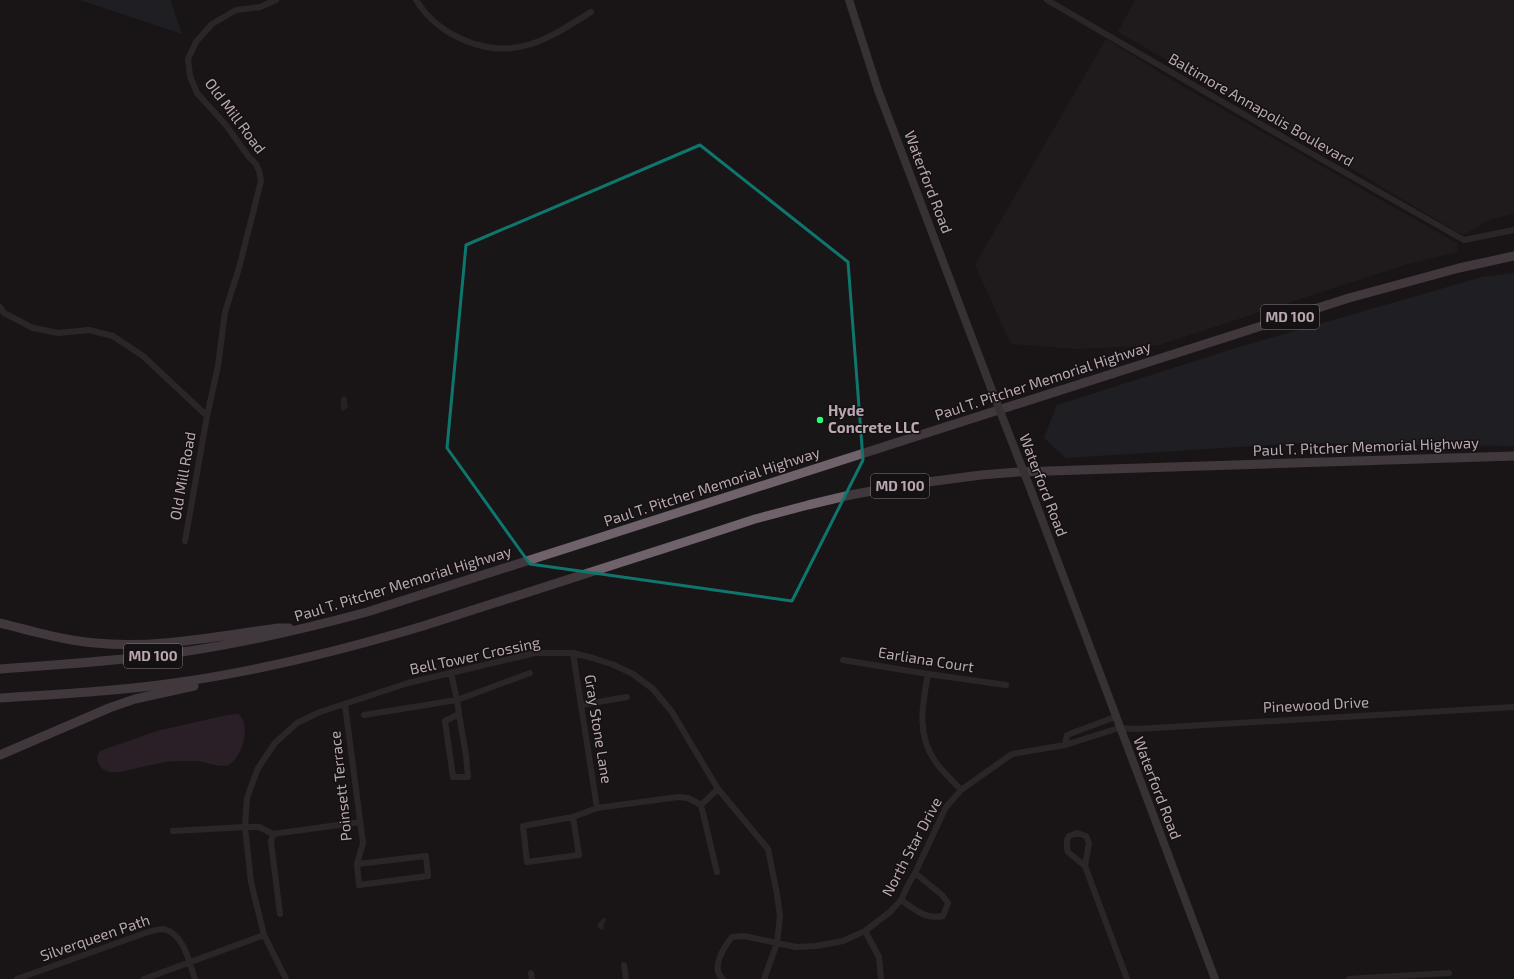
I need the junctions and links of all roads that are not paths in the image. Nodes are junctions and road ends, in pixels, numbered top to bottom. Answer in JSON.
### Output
{"nodes":[{"id":1,"x":276,"y":0,"type":"edge"},
{"id":2,"x":416,"y":0,"type":"edge"},
{"id":3,"x":849,"y":0,"type":"edge"},
{"id":4,"x":1047,"y":0,"type":"edge"},
{"id":5,"x":591,"y":12,"type":"dead end"},
{"id":6,"x":1514,"y":230,"type":"edge"},
{"id":7,"x":1514,"y":256,"type":"edge"},
{"id":8,"x":0,"y":307,"type":"edge"},
{"id":9,"x":207,"y":416,"type":"junction"},
{"id":10,"x":1514,"y":456,"type":"edge"},
{"id":11,"x":185,"y":541,"type":"dead end"},
{"id":12,"x":0,"y":623,"type":"edge"},
{"id":13,"x":304,"y":629,"type":"junction"},
{"id":14,"x":573,"y":653,"type":"junction"},
{"id":15,"x":843,"y":660,"type":"dead end"},
{"id":16,"x":283,"y":664,"type":"junction"},
{"id":17,"x":0,"y":669,"type":"edge"},
{"id":18,"x":530,"y":672,"type":"dead end"},
{"id":19,"x":451,"y":673,"type":"junction"},
{"id":20,"x":928,"y":674,"type":"junction"},
{"id":21,"x":1006,"y":685,"type":"dead end"},
{"id":22,"x":627,"y":697,"type":"dead end"},
{"id":23,"x":0,"y":698,"type":"edge"},
{"id":24,"x":457,"y":700,"type":"junction"},
{"id":25,"x":345,"y":705,"type":"junction"},
{"id":26,"x":580,"y":705,"type":"junction"},
{"id":27,"x":1514,"y":707,"type":"edge"},
{"id":28,"x":459,"y":714,"type":"junction"},
{"id":29,"x":364,"y":716,"type":"dead end"},
{"id":30,"x":1115,"y":716,"type":"junction"},
{"id":31,"x":1119,"y":728,"type":"junction"},
{"id":32,"x":1065,"y":745,"type":"junction"},
{"id":33,"x":0,"y":755,"type":"edge"},
{"id":34,"x":718,"y":788,"type":"junction"},
{"id":35,"x":961,"y":790,"type":"junction"},
{"id":36,"x":701,"y":805,"type":"junction"},
{"id":37,"x":598,"y":808,"type":"junction"},
{"id":38,"x":573,"y":817,"type":"junction"},
{"id":39,"x":360,"y":822,"type":"junction"},
{"id":40,"x":245,"y":827,"type":"junction"},
{"id":41,"x":173,"y":831,"type":"dead end"},
{"id":42,"x":273,"y":834,"type":"junction"},
{"id":43,"x":356,"y":864,"type":"junction"},
{"id":44,"x":1085,"y":866,"type":"junction"},
{"id":45,"x":717,"y":872,"type":"dead end"},
{"id":46,"x":915,"y":874,"type":"junction"},
{"id":47,"x":901,"y":900,"type":"junction"},
{"id":48,"x":280,"y":914,"type":"dead end"},
{"id":49,"x":865,"y":931,"type":"junction"},
{"id":50,"x":264,"y":935,"type":"junction"},
{"id":51,"x":777,"y":944,"type":"junction"},
{"id":52,"x":189,"y":963,"type":"junction"},
{"id":53,"x":624,"y":965,"type":"dead end"},
{"id":54,"x":1449,"y":973,"type":"dead end"},
{"id":55,"x":17,"y":979,"type":"edge"},
{"id":56,"x":144,"y":979,"type":"edge"},
{"id":57,"x":195,"y":979,"type":"edge"},
{"id":58,"x":286,"y":979,"type":"edge"},
{"id":59,"x":626,"y":979,"type":"edge"},
{"id":60,"x":723,"y":979,"type":"edge"},
{"id":61,"x":764,"y":979,"type":"edge"},
{"id":62,"x":881,"y":979,"type":"edge"},
{"id":63,"x":1127,"y":979,"type":"edge"},
{"id":64,"x":1215,"y":979,"type":"edge"},
{"id":65,"x":1349,"y":979,"type":"edge"}],
"edges":[{"from":1,"to":9,"type":"street","name":"Old Mill Road"},
{"from":2,"to":5,"type":"street"},
{"from":3,"to":30,"type":"main road","name":"Waterford Road","bridge":true},
{"from":4,"to":6,"type":"street","name":"Baltimore Annapolis Boulevard"},
{"from":7,"to":13,"type":"highway","name":"Paul T. Pitcher Memorial Highway","number":"MD 100"},
{"from":8,"to":9,"type":"street","name":"Old Mill Road"},
{"from":9,"to":11,"type":"street","name":"Old Mill Road"},
{"from":10,"to":16,"type":"highway","name":"Paul T. Pitcher Memorial Highway","number":"MD 100"},
{"from":12,"to":13,"type":"highway"},
{"from":13,"to":17,"type":"highway","name":"Paul T. Pitcher Memorial Highway","number":"MD 100"},
{"from":14,"to":19,"type":"street","name":"Bell Tower Crossing"},
{"from":14,"to":26,"type":"street","name":"Gray Stone Lane"},
{"from":14,"to":34,"type":"street","name":"Bell Tower Crossing"},
{"from":15,"to":20,"type":"street","name":"Earliana Court"},
{"from":16,"to":23,"type":"highway","name":"Paul T. Pitcher Memorial Highway","number":"MD 100"},
{"from":16,"to":33,"type":"highway"},
{"from":18,"to":24,"type":"street"},
{"from":19,"to":24,"type":"street"},
{"from":19,"to":25,"type":"street","name":"Bell Tower Crossing"},
{"from":20,"to":21,"type":"street","name":"Earliana Court"},
{"from":20,"to":35,"type":"street"},
{"from":22,"to":26,"type":"street"},
{"from":24,"to":28,"type":"street"},
{"from":24,"to":29,"type":"street"},
{"from":25,"to":39,"type":"street","name":"Poinsett Terrace"},
{"from":25,"to":40,"type":"street","name":"Bell Tower Crossing"},
{"from":26,"to":37,"type":"street","name":"Gray Stone Lane"},
{"from":27,"to":31,"type":"street","name":"Pinewood Drive"},
{"from":28,"to":28,"type":"street"},
{"from":30,"to":31,"type":"main road","name":"Waterford Road"},
{"from":30,"to":32,"type":"street"},
{"from":31,"to":32,"type":"street","name":"North Star Drive"},
{"from":31,"to":64,"type":"main road","name":"Waterford Road"},
{"from":32,"to":35,"type":"street","name":"North Star Drive"},
{"from":34,"to":36,"type":"street"},
{"from":34,"to":51,"type":"street","name":"Bell Tower Crossing"},
{"from":35,"to":46,"type":"street","name":"North Star Drive"},
{"from":36,"to":37,"type":"street"},
{"from":36,"to":45,"type":"street"},
{"from":37,"to":38,"type":"street"},
{"from":38,"to":38,"type":"street"},
{"from":39,"to":42,"type":"street"},
{"from":39,"to":43,"type":"street","name":"Poinsett Terrace"},
{"from":40,"to":41,"type":"street"},
{"from":40,"to":42,"type":"street"},
{"from":40,"to":50,"type":"street","name":"Bell Tower Crossing"},
{"from":42,"to":48,"type":"street"},
{"from":43,"to":43,"type":"street","name":"Poinsett Terrace"},
{"from":44,"to":44,"type":"street"},
{"from":44,"to":63,"type":"street"},
{"from":46,"to":47,"type":"street","name":"North Star Drive"},
{"from":46,"to":47,"type":"street"},
{"from":47,"to":49,"type":"street","name":"North Star Drive"},
{"from":49,"to":51,"type":"street","name":"North Star Drive"},
{"from":49,"to":62,"type":"street"},
{"from":50,"to":52,"type":"street"},
{"from":50,"to":58,"type":"street","name":"Bell Tower Crossing"},
{"from":51,"to":60,"type":"street","name":"North Star Drive"},
{"from":51,"to":61,"type":"street","name":"Bell Tower Crossing"},
{"from":52,"to":55,"type":"street","name":"Silverqueen Path"},
{"from":52,"to":56,"type":"street"},
{"from":52,"to":57,"type":"street"},
{"from":53,"to":59,"type":"street"},
{"from":54,"to":65,"type":"street"}]}
